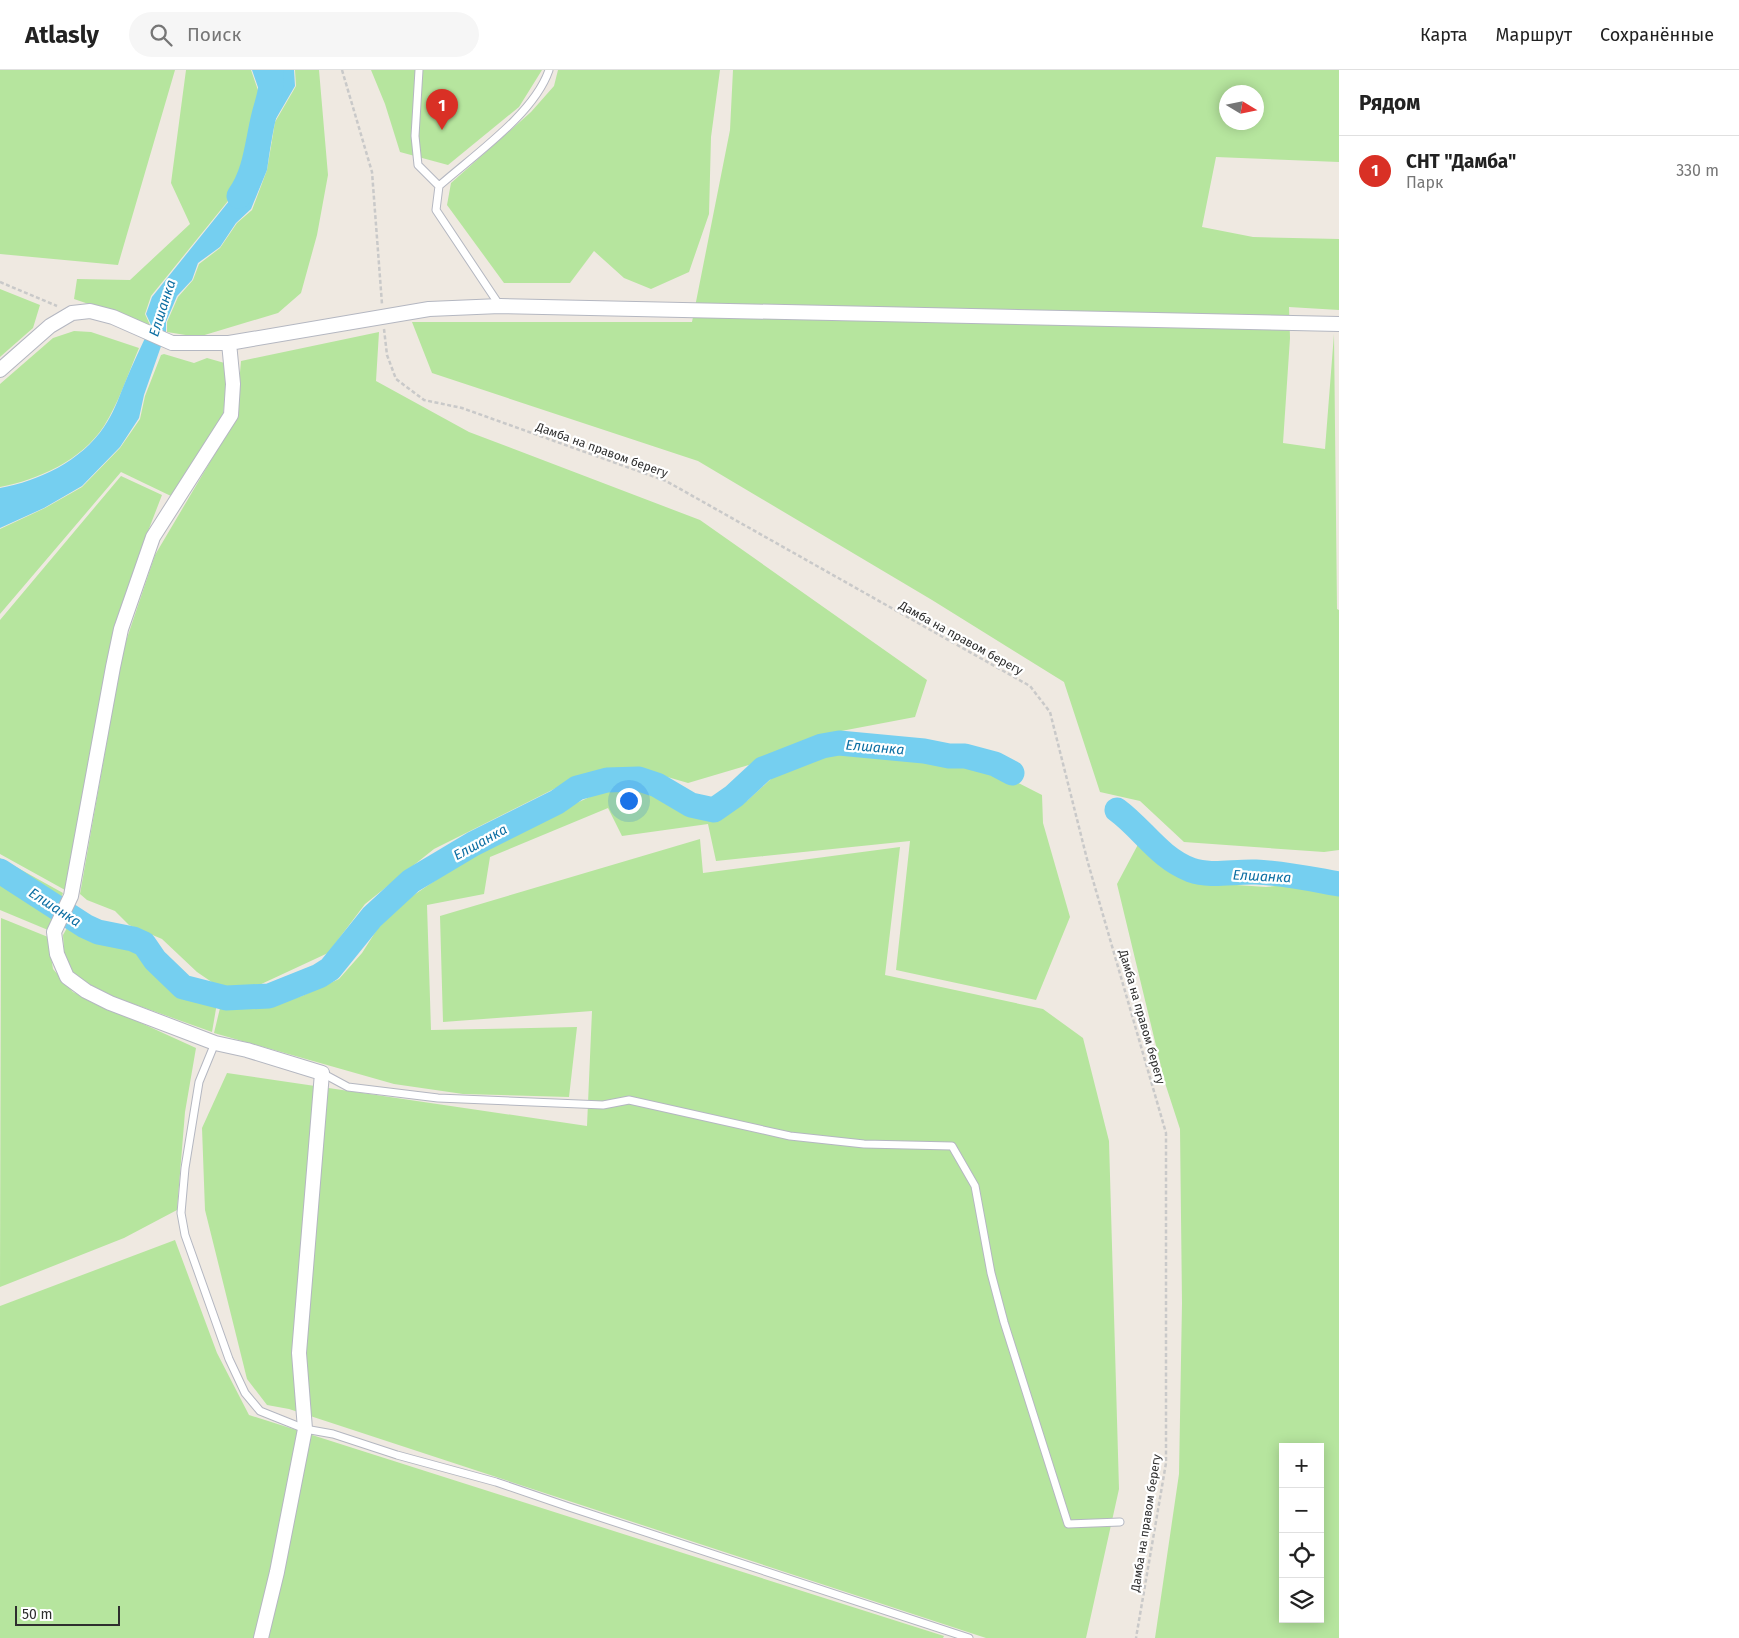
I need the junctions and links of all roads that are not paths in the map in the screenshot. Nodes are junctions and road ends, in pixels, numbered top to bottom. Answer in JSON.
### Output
{"nodes":[{"id":1,"x":419,"y":70,"type":"edge"},
{"id":2,"x":549,"y":70,"type":"edge"},
{"id":3,"x":439,"y":186,"type":"junction"},
{"id":4,"x":500,"y":306,"type":"junction"},
{"id":5,"x":1339,"y":324,"type":"edge"},
{"id":6,"x":229,"y":343,"type":"junction"},
{"id":7,"x":0,"y":370,"type":"edge"},
{"id":8,"x":215,"y":1043,"type":"junction"},
{"id":9,"x":322,"y":1072,"type":"junction"},
{"id":10,"x":305,"y":1429,"type":"junction"},
{"id":11,"x":1120,"y":1522,"type":"dead end"},
{"id":12,"x":261,"y":1638,"type":"edge"},
{"id":13,"x":969,"y":1638,"type":"edge"}],
"edges":[{"from":1,"to":3,"type":"lane"},
{"from":2,"to":3,"type":"lane"},
{"from":3,"to":4,"type":"lane"},
{"from":4,"to":5,"type":"street"},
{"from":4,"to":6,"type":"street"},
{"from":6,"to":7,"type":"street"},
{"from":6,"to":8,"type":"street"},
{"from":8,"to":9,"type":"street"},
{"from":8,"to":10,"type":"lane"},
{"from":9,"to":10,"type":"street"},
{"from":9,"to":11,"type":"lane"},
{"from":10,"to":12,"type":"street"},
{"from":10,"to":13,"type":"lane"}]}
